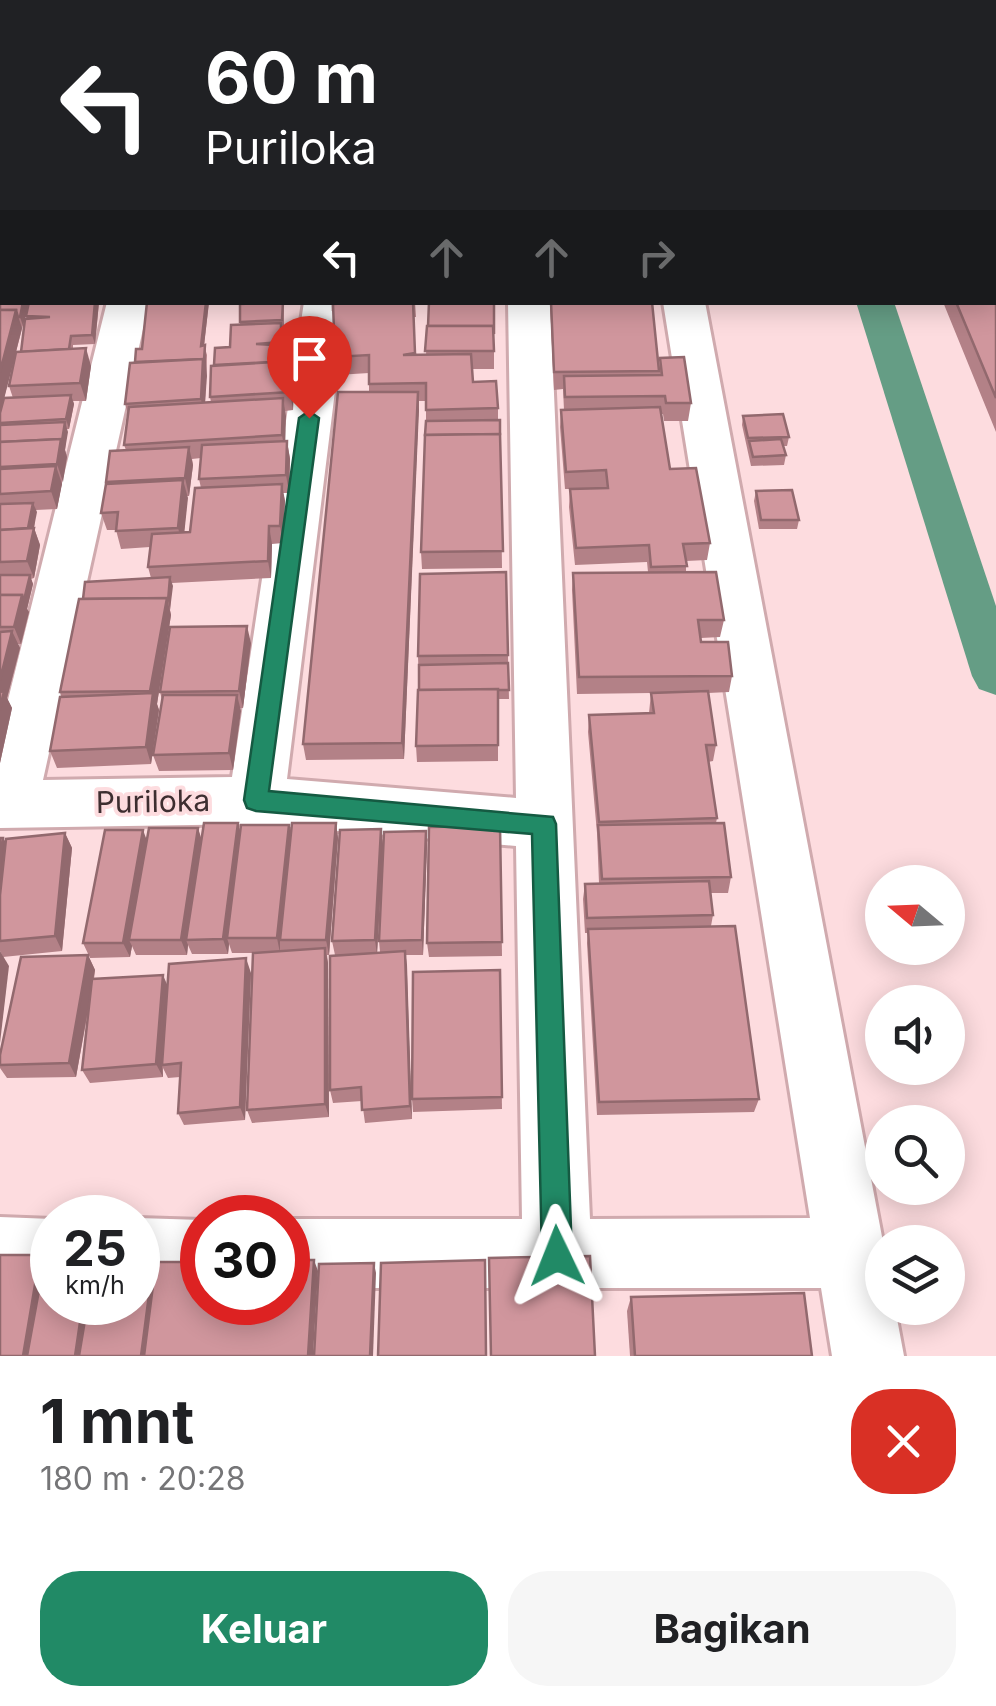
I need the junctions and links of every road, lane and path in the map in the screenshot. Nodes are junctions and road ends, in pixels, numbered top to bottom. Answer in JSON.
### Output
{"nodes":[{"id":1,"x":127,"y":305,"type":"edge"},
{"id":2,"x":325,"y":305,"type":"edge"},
{"id":3,"x":529,"y":305,"type":"edge"},
{"id":4,"x":685,"y":305,"type":"edge"},
{"id":5,"x":256,"y":800,"type":"junction"},
{"id":6,"x":5,"y":804,"type":"edge"},
{"id":7,"x":544,"y":824,"type":"junction"},
{"id":8,"x":0,"y":1252,"type":"edge"},
{"id":9,"x":850,"y":1252,"type":"junction"},
{"id":10,"x":30,"y":1253,"type":"edge"},
{"id":11,"x":310,"y":1254,"type":"edge"},
{"id":12,"x":557,"y":1256,"type":"junction"},
{"id":13,"x":868,"y":1356,"type":"edge"}],
"edges":[{"from":1,"to":6,"type":"street"},
{"from":2,"to":5,"type":"street"},
{"from":3,"to":7,"type":"street"},
{"from":4,"to":9,"type":"street"},
{"from":5,"to":6,"type":"street","name":"Puriloka"},
{"from":5,"to":7,"type":"street","name":"Puriloka"},
{"from":7,"to":12,"type":"street"},
{"from":8,"to":10,"type":"street"},
{"from":9,"to":12,"type":"street"},
{"from":9,"to":13,"type":"street"},
{"from":11,"to":12,"type":"street"}]}
